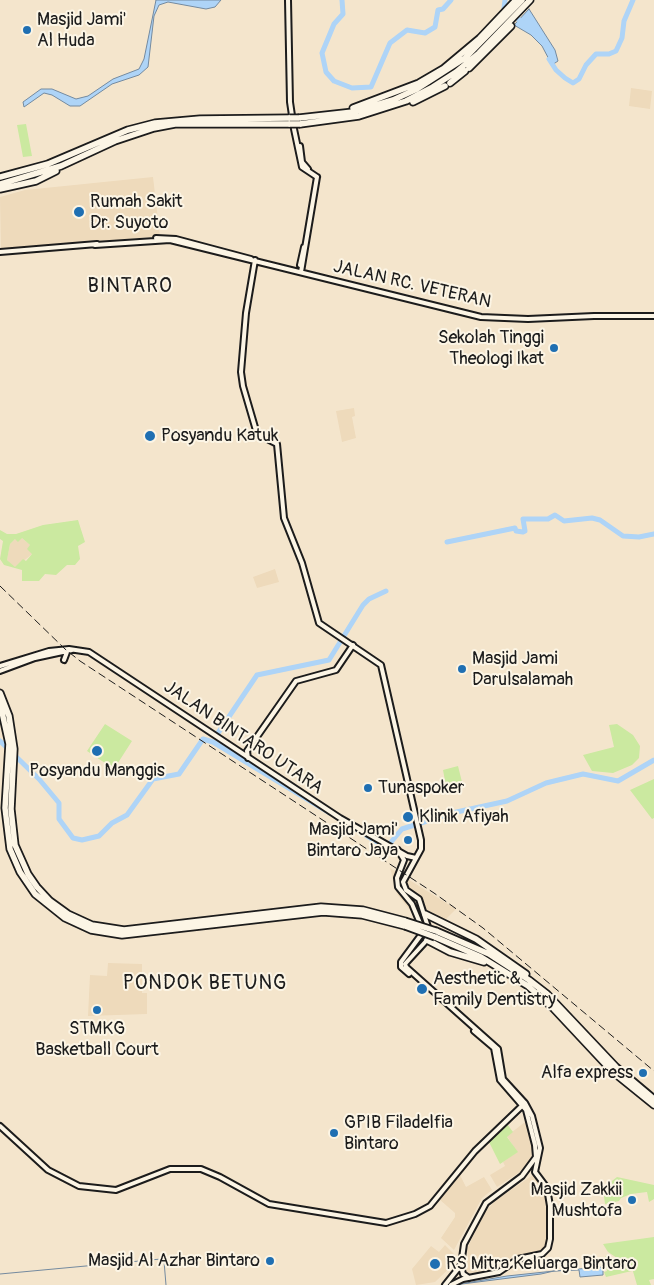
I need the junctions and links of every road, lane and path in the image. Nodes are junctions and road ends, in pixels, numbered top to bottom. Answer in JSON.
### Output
{"nodes":[{"id":1,"x":288,"y":0,"type":"edge"},
{"id":2,"x":516,"y":0,"type":"edge"},
{"id":3,"x":522,"y":0,"type":"edge"},
{"id":4,"x":532,"y":1,"type":"edge"},
{"id":5,"x":506,"y":22,"type":"junction"},
{"id":6,"x":344,"y":119,"type":"junction"},
{"id":7,"x":290,"y":121,"type":"junction"},
{"id":8,"x":300,"y":121,"type":"junction"},
{"id":9,"x":61,"y":166,"type":"junction"},
{"id":10,"x":0,"y":176,"type":"edge"},
{"id":11,"x":0,"y":184,"type":"edge"},
{"id":12,"x":0,"y":189,"type":"edge"},
{"id":13,"x":150,"y":239,"type":"junction"},
{"id":14,"x":0,"y":252,"type":"edge"},
{"id":15,"x":248,"y":261,"type":"junction"},
{"id":16,"x":254,"y":262,"type":"junction"},
{"id":17,"x":300,"y":272,"type":"junction"},
{"id":18,"x":250,"y":280,"type":"junction"},
{"id":19,"x":654,"y":316,"type":"edge"},
{"id":20,"x":346,"y":641,"type":"junction"},
{"id":21,"x":353,"y":645,"type":"junction"},
{"id":22,"x":69,"y":651,"type":"junction"},
{"id":23,"x":348,"y":653,"type":"junction"},
{"id":24,"x":63,"y":660,"type":"dead end"},
{"id":25,"x":0,"y":666,"type":"edge"},
{"id":26,"x":0,"y":671,"type":"edge"},
{"id":27,"x":0,"y":693,"type":"edge"},
{"id":28,"x":0,"y":703,"type":"edge"},
{"id":29,"x":247,"y":751,"type":"junction"},
{"id":30,"x":241,"y":753,"type":"junction"},
{"id":31,"x":248,"y":758,"type":"junction"},
{"id":32,"x":12,"y":764,"type":"junction"},
{"id":33,"x":398,"y":850,"type":"junction"},
{"id":34,"x":416,"y":858,"type":"junction"},
{"id":35,"x":416,"y":898,"type":"junction"},
{"id":36,"x":412,"y":904,"type":"junction"},
{"id":37,"x":425,"y":914,"type":"junction"},
{"id":38,"x":421,"y":922,"type":"junction"},
{"id":39,"x":436,"y":934,"type":"junction"},
{"id":40,"x":427,"y":940,"type":"junction"},
{"id":41,"x":504,"y":970,"type":"junction"},
{"id":42,"x":547,"y":994,"type":"junction"},
{"id":43,"x":654,"y":1099,"type":"edge"},
{"id":44,"x":524,"y":1104,"type":"junction"},
{"id":45,"x":654,"y":1105,"type":"edge"},
{"id":46,"x":0,"y":1126,"type":"edge"},
{"id":47,"x":538,"y":1134,"type":"junction"},
{"id":48,"x":532,"y":1136,"type":"junction"},
{"id":49,"x":522,"y":1176,"type":"junction"},
{"id":50,"x":540,"y":1179,"type":"junction"},
{"id":51,"x":461,"y":1265,"type":"junction"},
{"id":52,"x":455,"y":1274,"type":"junction"},
{"id":53,"x":469,"y":1278,"type":"junction"},
{"id":54,"x":453,"y":1282,"type":"edge"},
{"id":55,"x":445,"y":1285,"type":"edge"}],
"edges":[{"from":1,"to":17,"type":"main road"},
{"from":2,"to":5,"type":"highway"},
{"from":3,"to":5,"type":"highway"},
{"from":4,"to":5,"type":"highway"},
{"from":5,"to":6,"type":"highway"},
{"from":5,"to":6,"type":"highway"},
{"from":5,"to":8,"type":"highway"},
{"from":6,"to":8,"type":"highway"},
{"from":7,"to":8,"type":"highway","bridge":true},
{"from":7,"to":9,"type":"highway"},
{"from":7,"to":10,"type":"highway"},
{"from":9,"to":11,"type":"highway"},
{"from":9,"to":12,"type":"highway"},
{"from":13,"to":14,"type":"main road","name":"JALAN RC. VETERAN"},
{"from":13,"to":15,"type":"main road","name":"JALAN RC. VETERAN"},
{"from":13,"to":16,"type":"main road","name":"JALAN RC. VETERAN"},
{"from":15,"to":16,"type":"main road","name":"JALAN RC. VETERAN"},
{"from":15,"to":18,"type":"main road"},
{"from":16,"to":17,"type":"main road","name":"JALAN RC. VETERAN"},
{"from":16,"to":18,"type":"main road"},
{"from":17,"to":19,"type":"main road","name":"JALAN RC. VETERAN"},
{"from":18,"to":20,"type":"main road"},
{"from":20,"to":21,"type":"main road"},
{"from":20,"to":23,"type":"main road"},
{"from":21,"to":23,"type":"main road"},
{"from":21,"to":34,"type":"main road"},
{"from":22,"to":24,"type":"main road"},
{"from":22,"to":25,"type":"main road"},
{"from":22,"to":26,"type":"main road"},
{"from":22,"to":30,"type":"main road","name":"JALAN BINTARO UTARA"},
{"from":23,"to":29,"type":"main road"},
{"from":27,"to":32,"type":"highway"},
{"from":28,"to":32,"type":"highway"},
{"from":29,"to":30,"type":"main road"},
{"from":29,"to":31,"type":"main road"},
{"from":30,"to":31,"type":"main road","name":"JALAN BINTARO UTARA"},
{"from":31,"to":33,"type":"main road","name":"JALAN BINTARO UTARA"},
{"from":32,"to":39,"type":"highway","bridge":true},
{"from":33,"to":34,"type":"main road","name":"JALAN BINTARO UTARA"},
{"from":33,"to":36,"type":"main road"},
{"from":34,"to":35,"type":"main road"},
{"from":35,"to":36,"type":"main road"},
{"from":35,"to":37,"type":"main road"},
{"from":36,"to":38,"type":"main road"},
{"from":37,"to":40,"type":"main road"},
{"from":37,"to":42,"type":"highway"},
{"from":38,"to":40,"type":"main road"},
{"from":38,"to":44,"type":"main road"},
{"from":39,"to":41,"type":"highway"},
{"from":39,"to":42,"type":"highway"},
{"from":40,"to":41,"type":"highway"},
{"from":40,"to":44,"type":"main road"},
{"from":41,"to":45,"type":"highway"},
{"from":42,"to":43,"type":"highway"},
{"from":44,"to":46,"type":"main road"},
{"from":44,"to":47,"type":"main road"},
{"from":44,"to":48,"type":"main road"},
{"from":47,"to":48,"type":"main road"},
{"from":47,"to":50,"type":"main road"},
{"from":48,"to":49,"type":"main road"},
{"from":49,"to":50,"type":"main road"},
{"from":49,"to":51,"type":"main road"},
{"from":50,"to":53,"type":"main road"},
{"from":51,"to":52,"type":"main road"},
{"from":51,"to":53,"type":"main road"},
{"from":52,"to":54,"type":"main road"},
{"from":52,"to":54,"type":"main road"},
{"from":53,"to":54,"type":"main road"},
{"from":54,"to":55,"type":"main road"}]}
